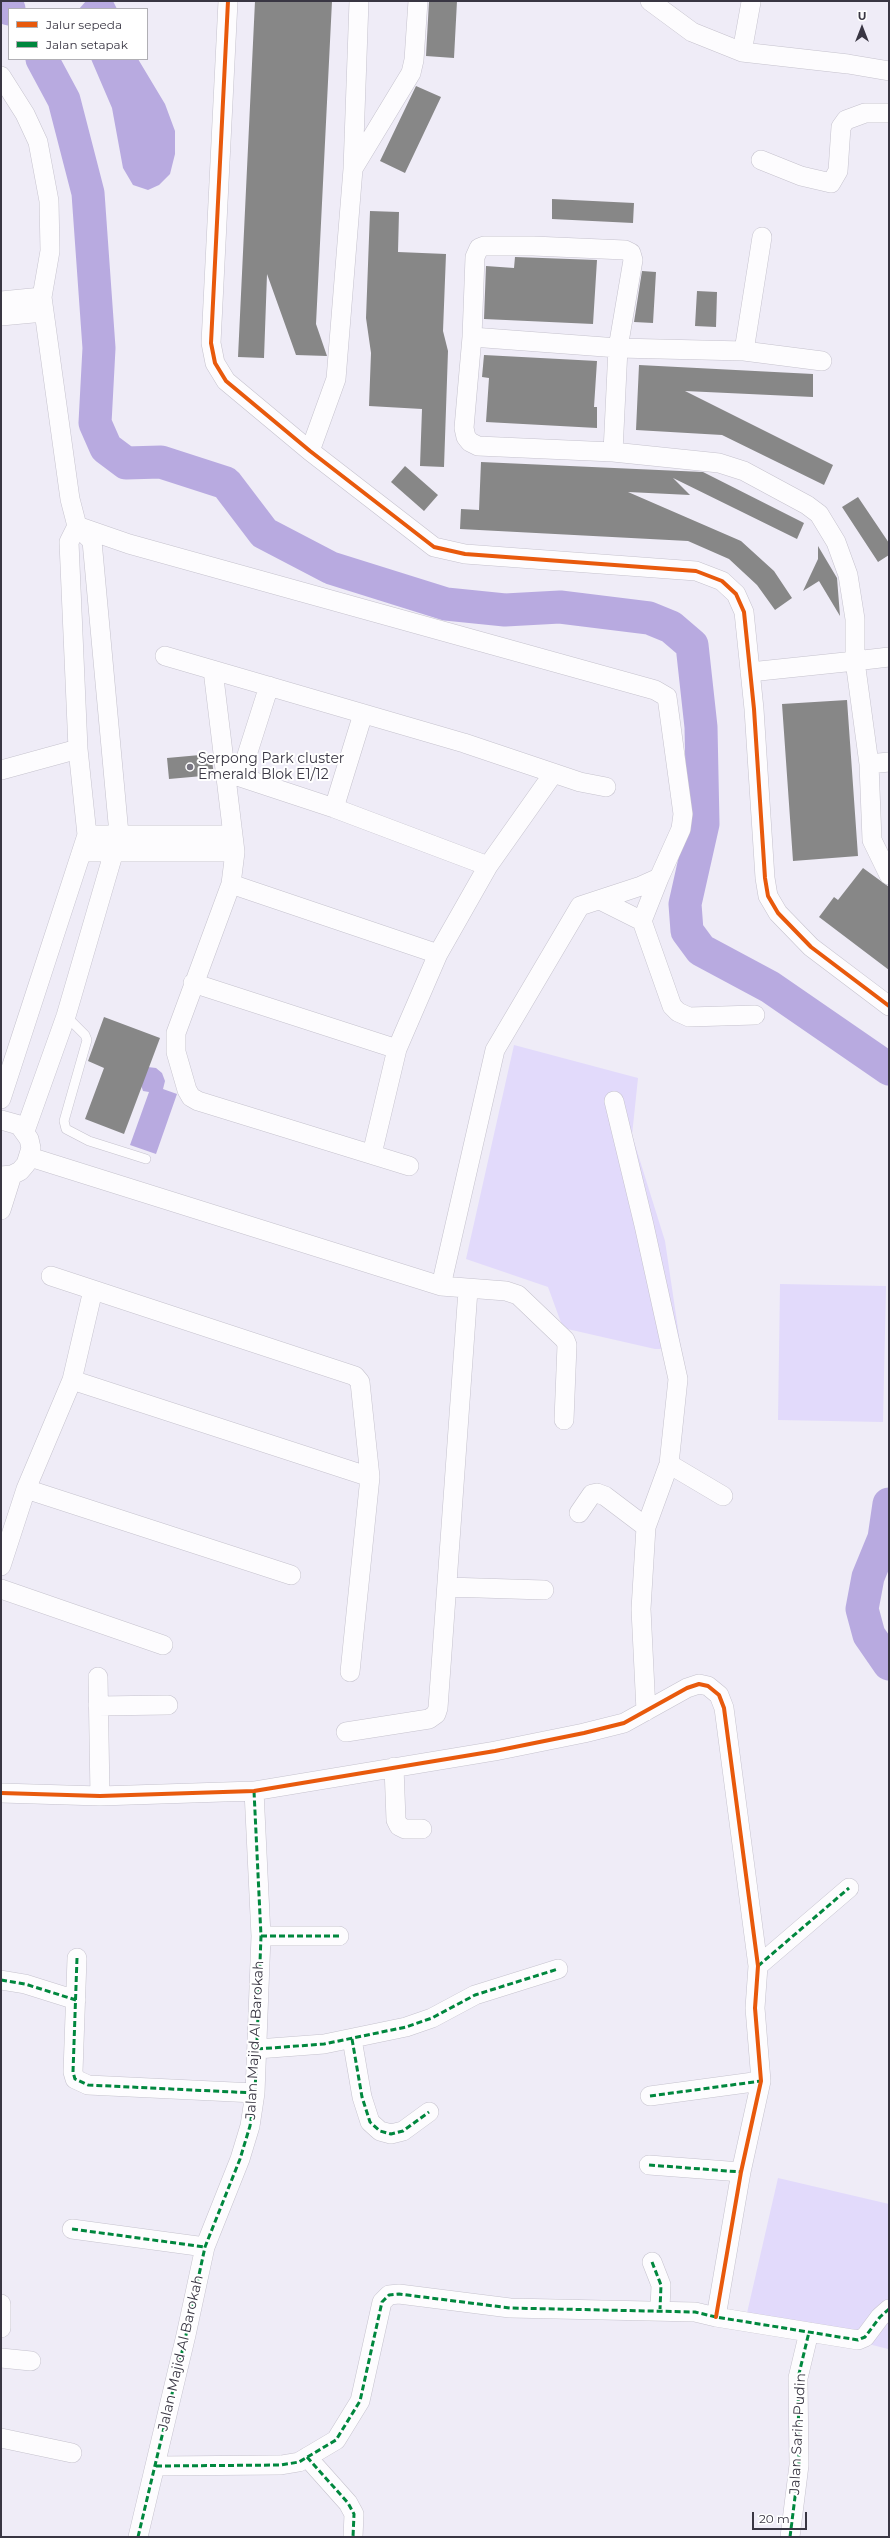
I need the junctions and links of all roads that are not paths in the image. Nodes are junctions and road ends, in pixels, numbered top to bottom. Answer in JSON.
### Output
{"nodes":[{"id":1,"x":228,"y":1,"type":"edge"},
{"id":2,"x":359,"y":1,"type":"edge"},
{"id":3,"x":418,"y":1,"type":"edge"},
{"id":4,"x":650,"y":1,"type":"edge"},
{"id":5,"x":751,"y":2,"type":"dead end"},
{"id":6,"x":742,"y":52,"type":"junction"},
{"id":7,"x":889,"y":71,"type":"edge"},
{"id":8,"x":1,"y":76,"type":"edge"},
{"id":9,"x":889,"y":113,"type":"edge"},
{"id":10,"x":761,"y":160,"type":"dead end"},
{"id":11,"x":353,"y":169,"type":"junction"},
{"id":12,"x":762,"y":237,"type":"dead end"},
{"id":13,"x":1,"y":301,"type":"edge"},
{"id":14,"x":43,"y":304,"type":"junction"},
{"id":15,"x":1,"y":316,"type":"edge"},
{"id":16,"x":472,"y":337,"type":"junction"},
{"id":17,"x":618,"y":348,"type":"junction"},
{"id":18,"x":744,"y":351,"type":"junction"},
{"id":19,"x":822,"y":361,"type":"dead end"},
{"id":20,"x":310,"y":451,"type":"junction"},
{"id":21,"x":613,"y":452,"type":"junction"},
{"id":22,"x":77,"y":526,"type":"junction"},
{"id":23,"x":165,"y":656,"type":"dead end"},
{"id":24,"x":889,"y":657,"type":"edge"},
{"id":25,"x":855,"y":661,"type":"junction"},
{"id":26,"x":213,"y":670,"type":"junction"},
{"id":27,"x":750,"y":672,"type":"junction"},
{"id":28,"x":269,"y":686,"type":"junction"},
{"id":29,"x":363,"y":714,"type":"junction"},
{"id":30,"x":78,"y":749,"type":"junction"},
{"id":31,"x":889,"y":762,"type":"edge"},
{"id":32,"x":869,"y":764,"type":"junction"},
{"id":33,"x":1,"y":770,"type":"edge"},
{"id":34,"x":553,"y":774,"type":"junction"},
{"id":35,"x":232,"y":775,"type":"junction"},
{"id":36,"x":606,"y":787,"type":"dead end"},
{"id":37,"x":334,"y":808,"type":"junction"},
{"id":38,"x":118,"y":834,"type":"junction"},
{"id":39,"x":84,"y":843,"type":"junction"},
{"id":40,"x":234,"y":843,"type":"junction"},
{"id":41,"x":113,"y":852,"type":"junction"},
{"id":42,"x":488,"y":866,"type":"junction"},
{"id":43,"x":888,"y":873,"type":"edge"},
{"id":44,"x":659,"y":878,"type":"junction"},
{"id":45,"x":230,"y":884,"type":"junction"},
{"id":46,"x":600,"y":900,"type":"junction"},
{"id":47,"x":642,"y":921,"type":"junction"},
{"id":48,"x":438,"y":954,"type":"junction"},
{"id":49,"x":193,"y":983,"type":"junction"},
{"id":50,"x":889,"y":1006,"type":"edge"},
{"id":51,"x":755,"y":1015,"type":"dead end"},
{"id":52,"x":66,"y":1016,"type":"junction"},
{"id":53,"x":397,"y":1049,"type":"junction"},
{"id":54,"x":1,"y":1100,"type":"edge"},
{"id":55,"x":614,"y":1100,"type":"dead end"},
{"id":56,"x":1,"y":1120,"type":"edge"},
{"id":57,"x":25,"y":1131,"type":"junction"},
{"id":58,"x":372,"y":1154,"type":"junction"},
{"id":59,"x":30,"y":1156,"type":"junction"},
{"id":60,"x":146,"y":1159,"type":"dead end"},
{"id":61,"x":409,"y":1166,"type":"dead end"},
{"id":62,"x":7,"y":1175,"type":"edge"},
{"id":63,"x":1,"y":1210,"type":"edge"},
{"id":64,"x":51,"y":1276,"type":"dead end"},
{"id":65,"x":441,"y":1286,"type":"junction"},
{"id":66,"x":93,"y":1290,"type":"junction"},
{"id":67,"x":468,"y":1290,"type":"junction"},
{"id":68,"x":72,"y":1380,"type":"junction"},
{"id":69,"x":564,"y":1420,"type":"dead end"},
{"id":70,"x":669,"y":1464,"type":"junction"},
{"id":71,"x":370,"y":1477,"type":"junction"},
{"id":72,"x":26,"y":1489,"type":"junction"},
{"id":73,"x":723,"y":1496,"type":"dead end"},
{"id":74,"x":579,"y":1513,"type":"dead end"},
{"id":75,"x":646,"y":1527,"type":"junction"},
{"id":76,"x":6,"y":1534,"type":"edge"},
{"id":77,"x":1,"y":1566,"type":"edge"},
{"id":78,"x":291,"y":1574,"type":"dead end"},
{"id":79,"x":447,"y":1587,"type":"junction"},
{"id":80,"x":1,"y":1589,"type":"edge"},
{"id":81,"x":544,"y":1590,"type":"dead end"},
{"id":82,"x":163,"y":1645,"type":"dead end"},
{"id":83,"x":350,"y":1672,"type":"dead end"},
{"id":84,"x":98,"y":1677,"type":"dead end"},
{"id":85,"x":168,"y":1705,"type":"dead end"},
{"id":86,"x":98,"y":1706,"type":"junction"},
{"id":87,"x":646,"y":1711,"type":"junction"},
{"id":88,"x":346,"y":1732,"type":"dead end"},
{"id":89,"x":394,"y":1767,"type":"junction"},
{"id":90,"x":254,"y":1791,"type":"junction"},
{"id":91,"x":1,"y":1792,"type":"edge"},
{"id":92,"x":100,"y":1796,"type":"junction"},
{"id":93,"x":422,"y":1829,"type":"dead end"},
{"id":94,"x":849,"y":1888,"type":"dead end"},
{"id":95,"x":261,"y":1936,"type":"junction"},
{"id":96,"x":339,"y":1936,"type":"dead end"},
{"id":97,"x":77,"y":1958,"type":"dead end"},
{"id":98,"x":758,"y":1966,"type":"junction"},
{"id":99,"x":558,"y":1969,"type":"dead end"},
{"id":100,"x":1,"y":1980,"type":"edge"},
{"id":101,"x":76,"y":2000,"type":"junction"},
{"id":102,"x":352,"y":2039,"type":"junction"},
{"id":103,"x":257,"y":2048,"type":"junction"},
{"id":104,"x":762,"y":2081,"type":"junction"},
{"id":105,"x":255,"y":2093,"type":"junction"},
{"id":106,"x":650,"y":2096,"type":"dead end"},
{"id":107,"x":429,"y":2112,"type":"dead end"},
{"id":108,"x":648,"y":2165,"type":"dead end"},
{"id":109,"x":741,"y":2172,"type":"junction"},
{"id":110,"x":72,"y":2229,"type":"dead end"},
{"id":111,"x":204,"y":2247,"type":"junction"},
{"id":112,"x":652,"y":2262,"type":"dead end"},
{"id":113,"x":1,"y":2304,"type":"edge"},
{"id":114,"x":660,"y":2309,"type":"junction"},
{"id":115,"x":889,"y":2309,"type":"edge"},
{"id":116,"x":716,"y":2317,"type":"junction"},
{"id":117,"x":1,"y":2328,"type":"edge"},
{"id":118,"x":809,"y":2332,"type":"junction"},
{"id":119,"x":1,"y":2358,"type":"edge"},
{"id":120,"x":31,"y":2361,"type":"dead end"},
{"id":121,"x":1,"y":2438,"type":"edge"},
{"id":122,"x":72,"y":2452,"type":"dead end"},
{"id":123,"x":307,"y":2457,"type":"junction"},
{"id":124,"x":156,"y":2466,"type":"junction"},
{"id":125,"x":138,"y":2537,"type":"edge"},
{"id":126,"x":353,"y":2537,"type":"edge"},
{"id":127,"x":790,"y":2537,"type":"edge"}],
"edges":[{"from":1,"to":20,"type":"street"},
{"from":2,"to":11,"type":"street"},
{"from":3,"to":11,"type":"street"},
{"from":4,"to":6,"type":"street"},
{"from":5,"to":6,"type":"street"},
{"from":6,"to":7,"type":"street"},
{"from":8,"to":14,"type":"street"},
{"from":9,"to":10,"type":"street"},
{"from":11,"to":20,"type":"street"},
{"from":12,"to":18,"type":"street"},
{"from":13,"to":14,"type":"street"},
{"from":14,"to":15,"type":"street"},
{"from":14,"to":22,"type":"street"},
{"from":16,"to":17,"type":"street"},
{"from":16,"to":17,"type":"street"},
{"from":16,"to":21,"type":"street"},
{"from":17,"to":18,"type":"street"},
{"from":17,"to":21,"type":"street"},
{"from":18,"to":19,"type":"street"},
{"from":20,"to":27,"type":"street"},
{"from":21,"to":25,"type":"street"},
{"from":22,"to":30,"type":"street"},
{"from":22,"to":38,"type":"street"},
{"from":22,"to":44,"type":"street"},
{"from":23,"to":26,"type":"street"},
{"from":24,"to":25,"type":"street"},
{"from":25,"to":27,"type":"street"},
{"from":25,"to":32,"type":"street"},
{"from":26,"to":28,"type":"street"},
{"from":26,"to":35,"type":"street"},
{"from":27,"to":50,"type":"street"},
{"from":28,"to":29,"type":"street"},
{"from":28,"to":35,"type":"street"},
{"from":29,"to":34,"type":"street"},
{"from":29,"to":37,"type":"street"},
{"from":30,"to":33,"type":"street"},
{"from":30,"to":39,"type":"street"},
{"from":31,"to":32,"type":"street"},
{"from":32,"to":43,"type":"street"},
{"from":34,"to":36,"type":"street"},
{"from":34,"to":42,"type":"street"},
{"from":35,"to":37,"type":"street"},
{"from":35,"to":40,"type":"street"},
{"from":37,"to":42,"type":"street"},
{"from":38,"to":39,"type":"street"},
{"from":38,"to":40,"type":"street"},
{"from":38,"to":41,"type":"street"},
{"from":39,"to":41,"type":"street"},
{"from":39,"to":54,"type":"street"},
{"from":40,"to":41,"type":"street"},
{"from":40,"to":45,"type":"street"},
{"from":41,"to":52,"type":"street"},
{"from":42,"to":48,"type":"street"},
{"from":44,"to":46,"type":"street"},
{"from":44,"to":47,"type":"street"},
{"from":45,"to":48,"type":"street"},
{"from":45,"to":49,"type":"street"},
{"from":46,"to":47,"type":"street"},
{"from":46,"to":65,"type":"street"},
{"from":47,"to":51,"type":"street"},
{"from":48,"to":53,"type":"street"},
{"from":49,"to":53,"type":"street"},
{"from":49,"to":58,"type":"street"},
{"from":52,"to":57,"type":"street"},
{"from":52,"to":60,"type":"lane"},
{"from":53,"to":58,"type":"street"},
{"from":55,"to":70,"type":"street"},
{"from":56,"to":57,"type":"street"},
{"from":57,"to":59,"type":"street"},
{"from":58,"to":61,"type":"street"},
{"from":59,"to":62,"type":"street"},
{"from":59,"to":65,"type":"street"},
{"from":62,"to":63,"type":"street"},
{"from":64,"to":66,"type":"street"},
{"from":65,"to":67,"type":"street"},
{"from":66,"to":68,"type":"street"},
{"from":66,"to":71,"type":"street"},
{"from":67,"to":69,"type":"street"},
{"from":67,"to":79,"type":"street"},
{"from":68,"to":71,"type":"street"},
{"from":68,"to":72,"type":"street"},
{"from":70,"to":73,"type":"street"},
{"from":70,"to":75,"type":"street"},
{"from":71,"to":83,"type":"street"},
{"from":72,"to":76,"type":"street"},
{"from":72,"to":78,"type":"street"},
{"from":74,"to":75,"type":"street"},
{"from":75,"to":87,"type":"street"},
{"from":76,"to":77,"type":"street"},
{"from":79,"to":81,"type":"street"},
{"from":79,"to":88,"type":"street"},
{"from":80,"to":82,"type":"street"},
{"from":84,"to":86,"type":"street"},
{"from":85,"to":86,"type":"street"},
{"from":86,"to":92,"type":"street"},
{"from":87,"to":89,"type":"street"},
{"from":87,"to":98,"type":"street"},
{"from":89,"to":90,"type":"street"},
{"from":89,"to":93,"type":"street"},
{"from":90,"to":92,"type":"street"},
{"from":90,"to":95,"type":"street","name":"Jalan Majid Al Barokah"},
{"from":91,"to":92,"type":"street"},
{"from":94,"to":98,"type":"street"},
{"from":95,"to":96,"type":"street"},
{"from":95,"to":103,"type":"street","name":"Jalan Majid Al Barokah"},
{"from":97,"to":101,"type":"street"},
{"from":98,"to":104,"type":"street"},
{"from":99,"to":102,"type":"street"},
{"from":100,"to":101,"type":"street"},
{"from":101,"to":105,"type":"street"},
{"from":102,"to":103,"type":"street"},
{"from":102,"to":107,"type":"street"},
{"from":103,"to":105,"type":"street","name":"Jalan Majid Al Barokah"},
{"from":104,"to":106,"type":"street"},
{"from":104,"to":109,"type":"street"},
{"from":105,"to":111,"type":"street","name":"Jalan Majid Al Barokah"},
{"from":108,"to":109,"type":"street"},
{"from":109,"to":116,"type":"street"},
{"from":110,"to":111,"type":"street"},
{"from":111,"to":124,"type":"street","name":"Jalan Majid Al Barokah"},
{"from":112,"to":114,"type":"street"},
{"from":113,"to":117,"type":"street"},
{"from":114,"to":116,"type":"street"},
{"from":114,"to":123,"type":"street"},
{"from":115,"to":118,"type":"street"},
{"from":116,"to":118,"type":"street"},
{"from":118,"to":127,"type":"street","name":"Jalan Sarih Pudin"},
{"from":119,"to":120,"type":"street"},
{"from":121,"to":122,"type":"street"},
{"from":123,"to":124,"type":"street"},
{"from":123,"to":126,"type":"street"},
{"from":124,"to":125,"type":"street","name":"Jalan Majid Al Barokah"}]}
